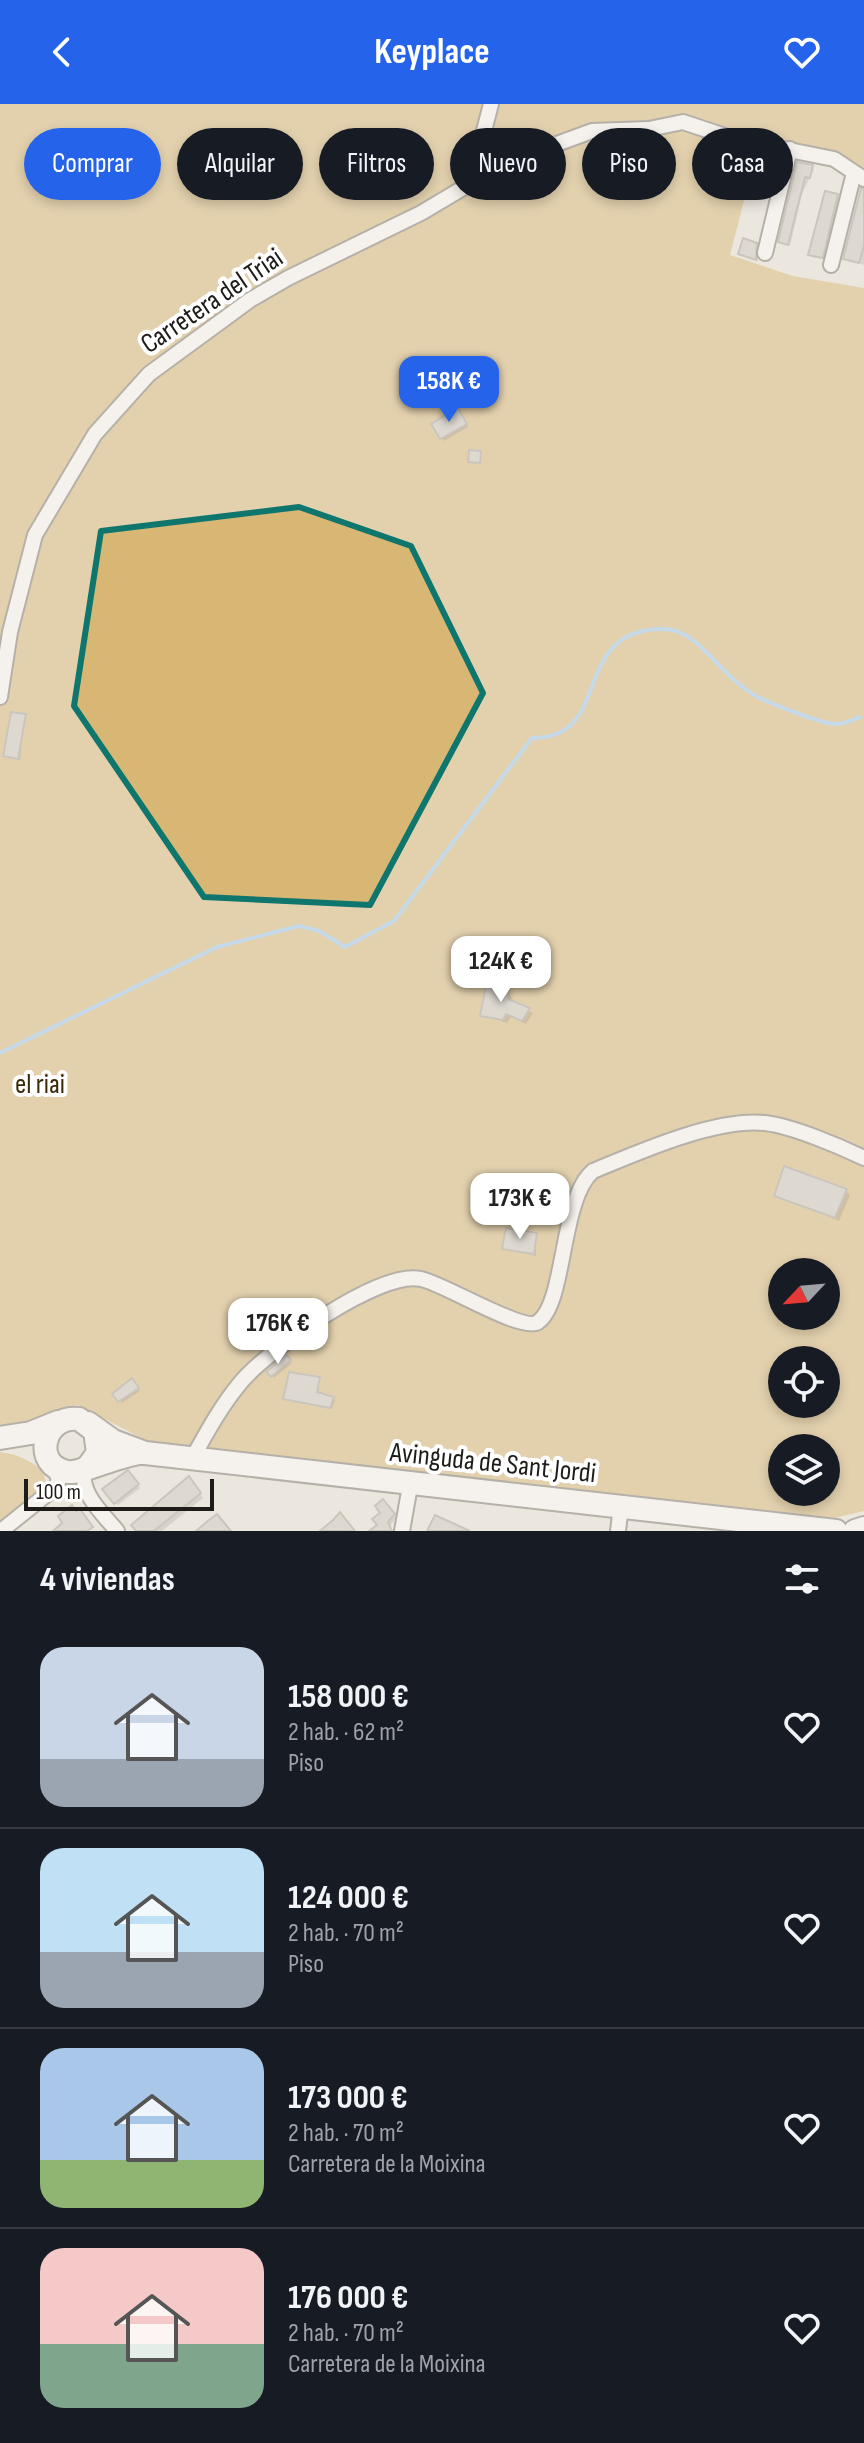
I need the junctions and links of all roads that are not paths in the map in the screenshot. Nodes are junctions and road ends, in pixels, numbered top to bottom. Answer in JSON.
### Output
{"nodes":[{"id":1,"x":491,"y":104,"type":"edge"},
{"id":2,"x":485,"y":128,"type":"edge"},
{"id":3,"x":701,"y":128,"type":"edge"},
{"id":4,"x":566,"y":141,"type":"edge"},
{"id":5,"x":793,"y":150,"type":"edge"},
{"id":6,"x":859,"y":176,"type":"edge"},
{"id":7,"x":450,"y":195,"type":"edge"},
{"id":8,"x":778,"y":200,"type":"edge"},
{"id":9,"x":765,"y":253,"type":"dead end"},
{"id":10,"x":831,"y":265,"type":"dead end"},
{"id":11,"x":0,"y":697,"type":"edge"},
{"id":12,"x":864,"y":1158,"type":"edge"},
{"id":13,"x":59,"y":1421,"type":"junction"},
{"id":14,"x":88,"y":1423,"type":"junction"},
{"id":15,"x":0,"y":1438,"type":"edge"},
{"id":16,"x":145,"y":1453,"type":"junction"},
{"id":17,"x":192,"y":1459,"type":"junction"},
{"id":18,"x":51,"y":1462,"type":"junction"},
{"id":19,"x":86,"y":1469,"type":"junction"},
{"id":20,"x":410,"y":1486,"type":"junction"},
{"id":21,"x":621,"y":1506,"type":"junction"},
{"id":22,"x":864,"y":1528,"type":"edge"},
{"id":23,"x":1,"y":1531,"type":"edge"},
{"id":24,"x":117,"y":1531,"type":"edge"},
{"id":25,"x":402,"y":1531,"type":"edge"},
{"id":26,"x":618,"y":1531,"type":"edge"},
{"id":27,"x":836,"y":1531,"type":"edge"},
{"id":28,"x":855,"y":1531,"type":"edge"}],
"edges":[{"from":1,"to":2,"type":"street"},
{"from":3,"to":4,"type":"street","name":"Carretera del Triai"},
{"from":5,"to":6,"type":"street","name":"Carretera del Triai"},
{"from":6,"to":10,"type":"street"},
{"from":7,"to":11,"type":"street","name":"Carretera del Triai"},
{"from":8,"to":9,"type":"street"},
{"from":12,"to":17,"type":"street"},
{"from":13,"to":14,"type":"main road"},
{"from":13,"to":15,"type":"main road"},
{"from":13,"to":18,"type":"main road"},
{"from":14,"to":16,"type":"main road","name":"Avinguda de Sant Jordi"},
{"from":14,"to":19,"type":"main road"},
{"from":15,"to":18,"type":"main road"},
{"from":16,"to":17,"type":"main road","name":"Avinguda de Sant Jordi"},
{"from":16,"to":19,"type":"main road","name":"Avinguda de Sant Jordi"},
{"from":17,"to":20,"type":"main road","name":"Avinguda de Sant Jordi"},
{"from":18,"to":19,"type":"main road"},
{"from":18,"to":23,"type":"street"},
{"from":19,"to":24,"type":"street"},
{"from":20,"to":21,"type":"main road","name":"Avinguda de Sant Jordi"},
{"from":20,"to":25,"type":"street"},
{"from":21,"to":26,"type":"street"},
{"from":21,"to":27,"type":"main road","name":"Avinguda de Sant Jordi"},
{"from":22,"to":28,"type":"main road"}]}
